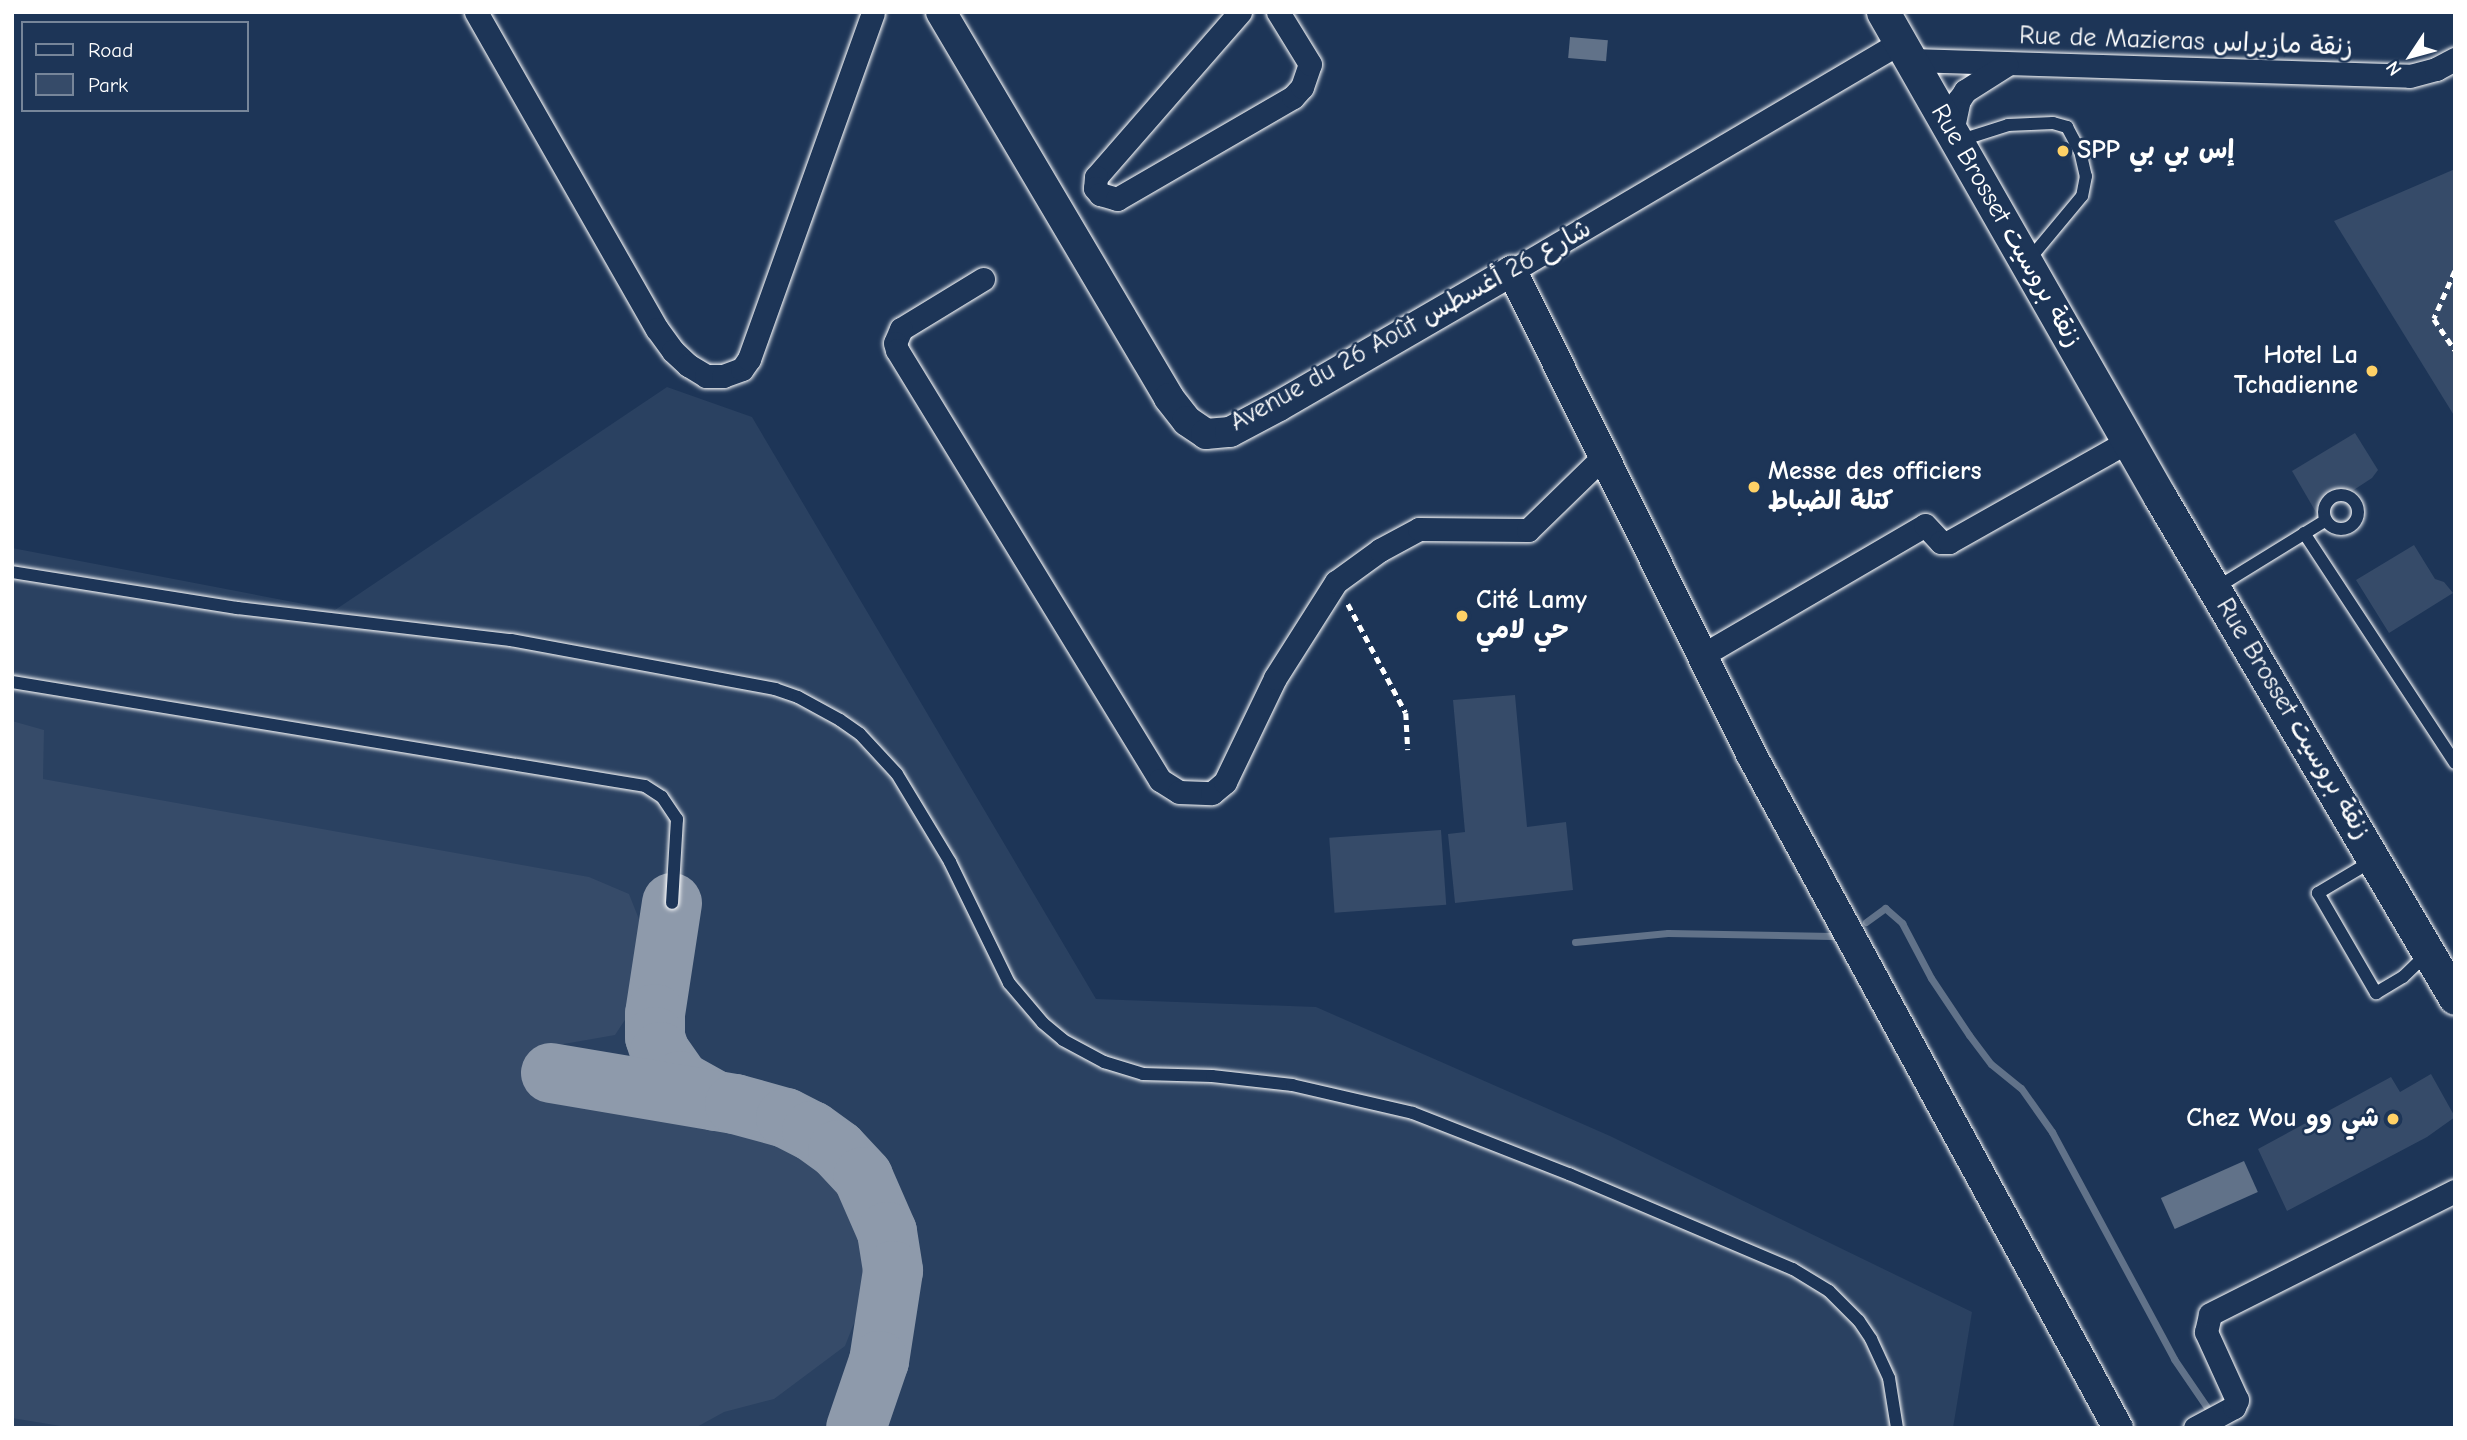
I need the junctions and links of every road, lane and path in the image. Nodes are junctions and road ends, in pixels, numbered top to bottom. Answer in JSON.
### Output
{"nodes":[{"id":1,"x":476,"y":12,"type":"edge"},
{"id":2,"x":873,"y":12,"type":"edge"},
{"id":3,"x":942,"y":12,"type":"edge"},
{"id":4,"x":1240,"y":12,"type":"edge"},
{"id":5,"x":1278,"y":12,"type":"edge"},
{"id":6,"x":1883,"y":12,"type":"edge"},
{"id":7,"x":1906,"y":51,"type":"junction"},
{"id":8,"x":2455,"y":59,"type":"edge"},
{"id":9,"x":2006,"y":65,"type":"junction"},
{"id":10,"x":1955,"y":136,"type":"junction"},
{"id":11,"x":2027,"y":263,"type":"junction"},
{"id":12,"x":1512,"y":271,"type":"junction"},
{"id":13,"x":2455,"y":271,"type":"edge"},
{"id":14,"x":983,"y":279,"type":"dead end"},
{"id":15,"x":2455,"y":349,"type":"edge"},
{"id":16,"x":2129,"y":441,"type":"junction"},
{"id":17,"x":1603,"y":457,"type":"junction"},
{"id":18,"x":2326,"y":520,"type":"dead end"},
{"id":19,"x":2304,"y":533,"type":"junction"},
{"id":20,"x":12,"y":572,"type":"edge"},
{"id":21,"x":1336,"y":582,"type":"junction"},
{"id":22,"x":2216,"y":589,"type":"junction"},
{"id":23,"x":1701,"y":656,"type":"junction"},
{"id":24,"x":12,"y":682,"type":"edge"},
{"id":25,"x":1408,"y":750,"type":"dead end"},
{"id":26,"x":2455,"y":763,"type":"edge"},
{"id":27,"x":2376,"y":859,"type":"junction"},
{"id":28,"x":671,"y":903,"type":"dead end"},
{"id":29,"x":2428,"y":953,"type":"junction"},
{"id":30,"x":2455,"y":998,"type":"edge"},
{"id":31,"x":2455,"y":1191,"type":"edge"},
{"id":32,"x":2208,"y":1421,"type":"edge"},
{"id":33,"x":1897,"y":1428,"type":"edge"},
{"id":34,"x":2118,"y":1428,"type":"edge"}],
"edges":[{"from":1,"to":2,"type":"street"},
{"from":3,"to":12,"type":"street","name":"Avenue du 26 Août شارع 26 أغسطس"},
{"from":4,"to":5,"type":"street"},
{"from":6,"to":7,"type":"main road","name":"Rue Brosset زنقة بروسيت"},
{"from":7,"to":9,"type":"street","name":"Rue de Mazieras زنقة مازيراس"},
{"from":7,"to":10,"type":"main road","name":"Rue Brosset زنقة بروسيت"},
{"from":7,"to":12,"type":"street","name":"Avenue du 26 Août شارع 26 أغسطس"},
{"from":8,"to":9,"type":"street","name":"Rue de Mazieras زنقة مازيراس"},
{"from":9,"to":10,"type":"street"},
{"from":10,"to":11,"type":"main road","name":"Rue Brosset زنقة بروسيت"},
{"from":10,"to":11,"type":"lane"},
{"from":11,"to":16,"type":"main road","name":"Rue Brosset زنقة بروسيت"},
{"from":12,"to":17,"type":"street"},
{"from":13,"to":15,"type":"path"},
{"from":14,"to":21,"type":"street"},
{"from":16,"to":22,"type":"main road","name":"Rue Brosset زنقة بروسيت"},
{"from":16,"to":23,"type":"street"},
{"from":17,"to":21,"type":"street"},
{"from":17,"to":23,"type":"street"},
{"from":18,"to":19,"type":"lane"},
{"from":19,"to":22,"type":"lane"},
{"from":19,"to":26,"type":"lane"},
{"from":20,"to":33,"type":"lane"},
{"from":21,"to":25,"type":"path"},
{"from":22,"to":27,"type":"main road","name":"Rue Brosset زنقة بروسيت"},
{"from":23,"to":34,"type":"street"},
{"from":24,"to":28,"type":"lane"},
{"from":27,"to":29,"type":"main road","name":"Rue Brosset زنقة بروسيت"},
{"from":27,"to":29,"type":"lane"},
{"from":29,"to":30,"type":"main road","name":"Rue Brosset زنقة بروسيت"},
{"from":31,"to":32,"type":"street"}]}
